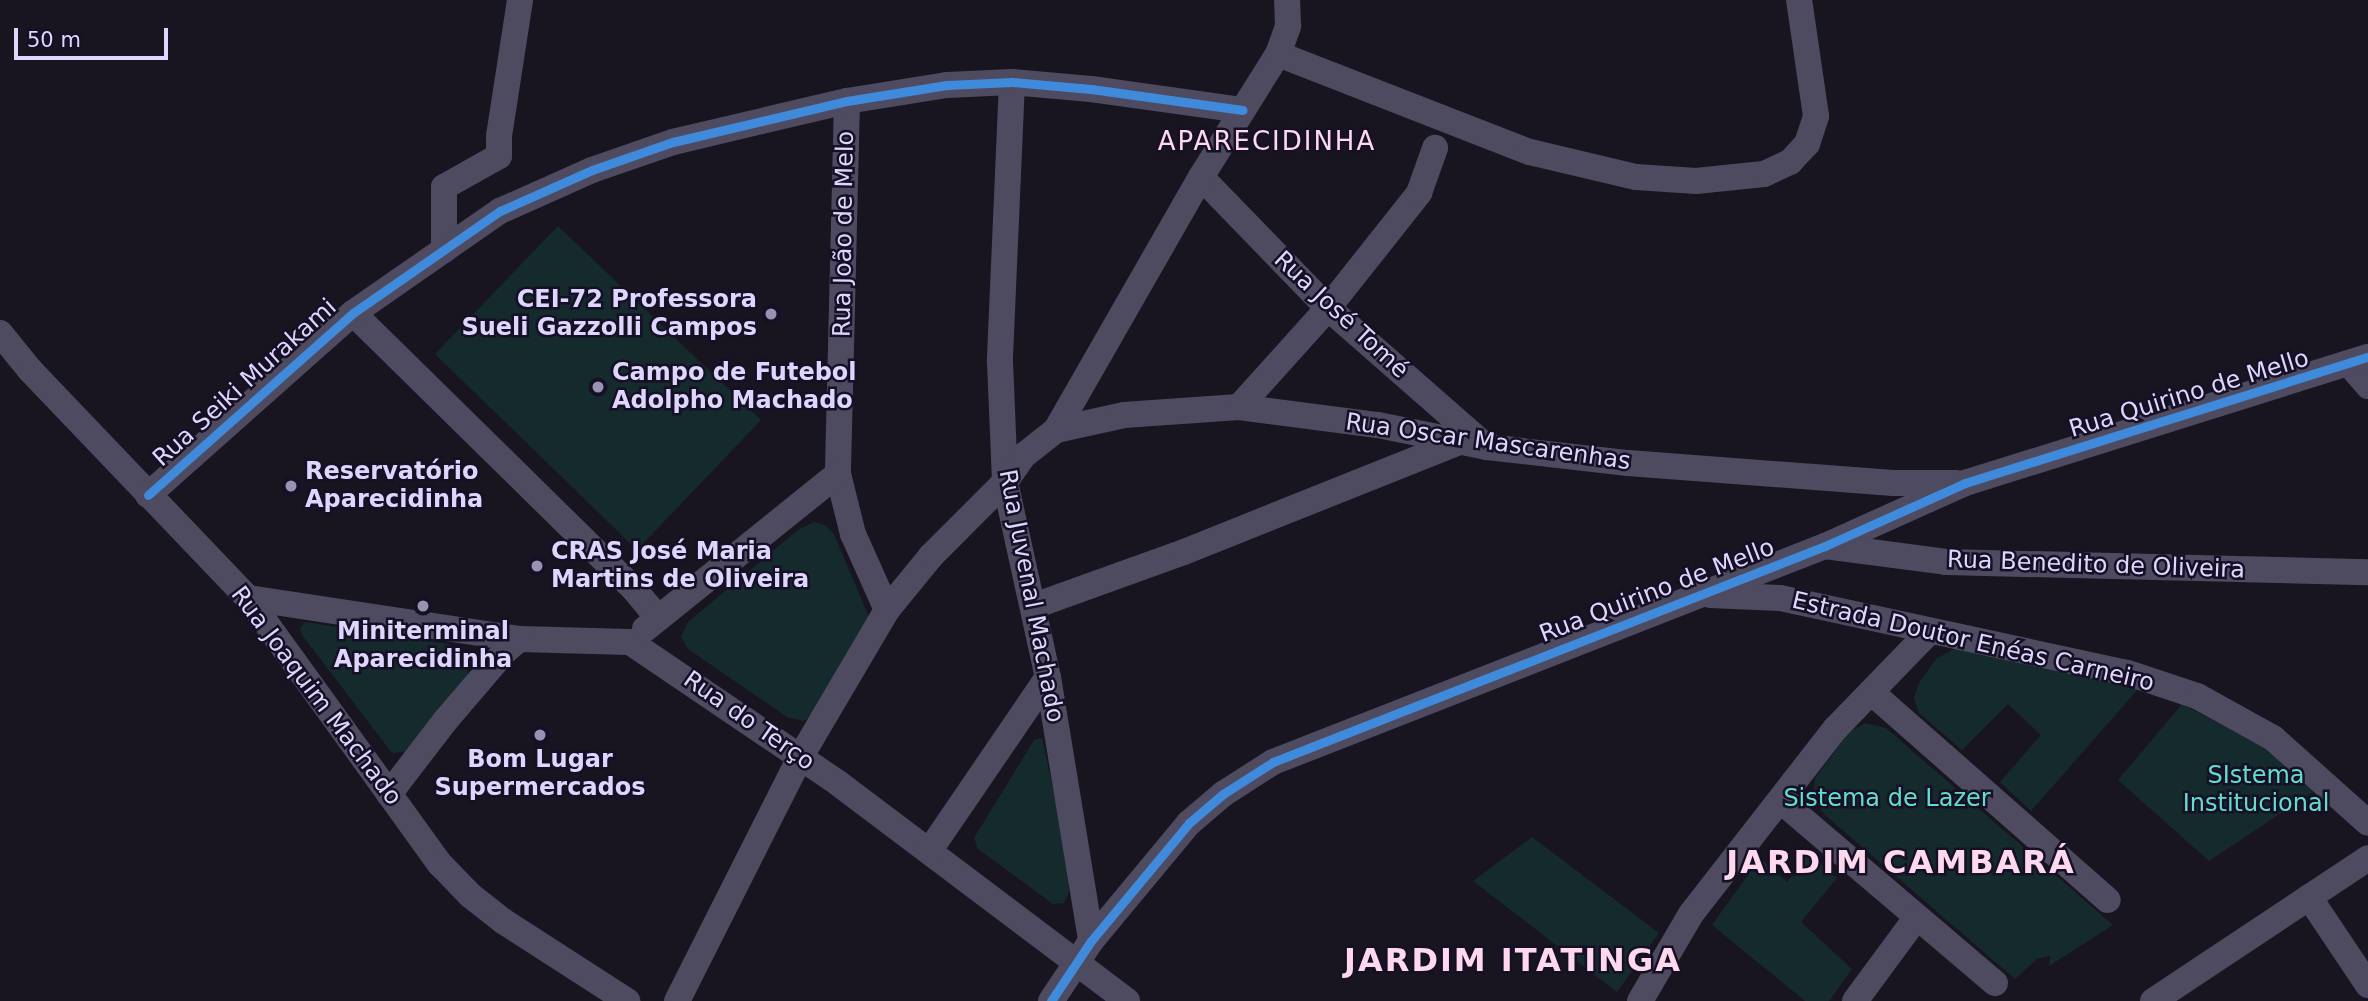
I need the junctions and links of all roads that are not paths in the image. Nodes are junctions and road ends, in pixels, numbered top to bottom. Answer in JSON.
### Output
{"nodes":[{"id":1,"x":520,"y":0,"type":"edge"},
{"id":2,"x":1287,"y":0,"type":"edge"},
{"id":3,"x":1799,"y":0,"type":"edge"},
{"id":4,"x":1278,"y":54,"type":"junction"},
{"id":5,"x":1012,"y":82,"type":"junction"},
{"id":6,"x":847,"y":101,"type":"junction"},
{"id":7,"x":1243,"y":110,"type":"junction"},
{"id":8,"x":1436,"y":148,"type":"dead end"},
{"id":9,"x":1201,"y":177,"type":"junction"},
{"id":10,"x":443,"y":250,"type":"junction"},
{"id":11,"x":1328,"y":308,"type":"junction"},
{"id":12,"x":353,"y":313,"type":"junction"},
{"id":13,"x":0,"y":333,"type":"edge"},
{"id":14,"x":2359,"y":361,"type":"edge"},
{"id":15,"x":2368,"y":386,"type":"edge"},
{"id":16,"x":1239,"y":407,"type":"junction"},
{"id":17,"x":1056,"y":430,"type":"junction"},
{"id":18,"x":1459,"y":442,"type":"junction"},
{"id":19,"x":1487,"y":447,"type":"junction"},
{"id":20,"x":838,"y":474,"type":"junction"},
{"id":21,"x":1005,"y":482,"type":"junction"},
{"id":22,"x":1965,"y":483,"type":"junction"},
{"id":23,"x":148,"y":495,"type":"junction"},
{"id":24,"x":1825,"y":546,"type":"junction"},
{"id":25,"x":2368,"y":572,"type":"edge"},
{"id":26,"x":1701,"y":594,"type":"junction"},
{"id":27,"x":248,"y":598,"type":"junction"},
{"id":28,"x":306,"y":605,"type":"junction"},
{"id":29,"x":1034,"y":606,"type":"junction"},
{"id":30,"x":887,"y":610,"type":"junction"},
{"id":31,"x":657,"y":617,"type":"junction"},
{"id":32,"x":1930,"y":631,"type":"junction"},
{"id":33,"x":519,"y":639,"type":"junction"},
{"id":34,"x":630,"y":642,"type":"junction"},
{"id":35,"x":289,"y":653,"type":"junction"},
{"id":36,"x":1048,"y":677,"type":"junction"},
{"id":37,"x":1871,"y":692,"type":"junction"},
{"id":38,"x":801,"y":756,"type":"junction"},
{"id":39,"x":389,"y":794,"type":"junction"},
{"id":40,"x":1781,"y":801,"type":"junction"},
{"id":41,"x":2368,"y":823,"type":"edge"},
{"id":42,"x":930,"y":850,"type":"junction"},
{"id":43,"x":2368,"y":858,"type":"edge"},
{"id":44,"x":2309,"y":897,"type":"junction"},
{"id":45,"x":2108,"y":900,"type":"dead end"},
{"id":46,"x":1917,"y":917,"type":"junction"},
{"id":47,"x":1084,"y":951,"type":"junction"},
{"id":48,"x":1995,"y":983,"type":"dead end"},
{"id":49,"x":2368,"y":985,"type":"edge"},
{"id":50,"x":2166,"y":998,"type":"edge"},
{"id":51,"x":626,"y":1001,"type":"edge"},
{"id":52,"x":677,"y":1001,"type":"edge"},
{"id":53,"x":1051,"y":1001,"type":"edge"},
{"id":54,"x":1127,"y":1001,"type":"edge"},
{"id":55,"x":1640,"y":1001,"type":"edge"},
{"id":56,"x":1855,"y":1001,"type":"edge"}],
"edges":[{"from":1,"to":10,"type":"street"},
{"from":2,"to":4,"type":"street"},
{"from":3,"to":4,"type":"street"},
{"from":4,"to":7,"type":"street"},
{"from":5,"to":6,"type":"street","name":"Rua Seiki Murakami"},
{"from":5,"to":7,"type":"street","name":"Rua Seiki Murakami"},
{"from":5,"to":21,"type":"street","name":"Rua Juvenal Machado"},
{"from":6,"to":10,"type":"street","name":"Rua Seiki Murakami"},
{"from":6,"to":20,"type":"street","name":"Rua João de Melo"},
{"from":7,"to":9,"type":"street"},
{"from":8,"to":11,"type":"street"},
{"from":9,"to":11,"type":"street","name":"Rua José Tomé"},
{"from":9,"to":17,"type":"street"},
{"from":10,"to":12,"type":"street","name":"Rua Seiki Murakami"},
{"from":11,"to":16,"type":"street"},
{"from":11,"to":19,"type":"street","name":"Rua José Tomé"},
{"from":12,"to":23,"type":"street","name":"Rua Seiki Murakami"},
{"from":12,"to":31,"type":"street"},
{"from":13,"to":23,"type":"street","name":"Rua Joaquim Machado"},
{"from":14,"to":15,"type":"street"},
{"from":14,"to":22,"type":"street","name":"Rua Quirino de Mello"},
{"from":16,"to":17,"type":"street","name":"Rua Oscar Mascarenhas"},
{"from":16,"to":18,"type":"street","name":"Rua Oscar Mascarenhas"},
{"from":17,"to":21,"type":"street"},
{"from":18,"to":19,"type":"street","name":"Rua Oscar Mascarenhas"},
{"from":18,"to":29,"type":"street"},
{"from":19,"to":22,"type":"street","name":"Rua Oscar Mascarenhas"},
{"from":20,"to":30,"type":"street","name":"Rua João de Melo"},
{"from":20,"to":31,"type":"street"},
{"from":21,"to":29,"type":"street","name":"Rua Juvenal Machado"},
{"from":21,"to":30,"type":"street"},
{"from":22,"to":24,"type":"street","name":"Rua Quirino de Mello"},
{"from":23,"to":27,"type":"street","name":"Rua Joaquim Machado"},
{"from":24,"to":25,"type":"street","name":"Rua Benedito de Oliveira"},
{"from":24,"to":26,"type":"street","name":"Rua Quirino de Mello"},
{"from":26,"to":32,"type":"street","name":"Estrada Doutor Enéas Carneiro"},
{"from":26,"to":47,"type":"street","name":"Rua Quirino de Mello"},
{"from":27,"to":28,"type":"street"},
{"from":27,"to":35,"type":"street","name":"Rua Joaquim Machado"},
{"from":28,"to":33,"type":"street"},
{"from":28,"to":35,"type":"street"},
{"from":29,"to":36,"type":"street","name":"Rua Juvenal Machado"},
{"from":30,"to":38,"type":"street"},
{"from":31,"to":34,"type":"street"},
{"from":32,"to":37,"type":"street"},
{"from":32,"to":41,"type":"street","name":"Estrada Doutor Enéas Carneiro"},
{"from":33,"to":34,"type":"street"},
{"from":33,"to":39,"type":"street"},
{"from":34,"to":38,"type":"street","name":"Rua do Terço"},
{"from":35,"to":39,"type":"street","name":"Rua Joaquim Machado"},
{"from":36,"to":42,"type":"street"},
{"from":36,"to":47,"type":"street","name":"Rua Juvenal Machado"},
{"from":37,"to":40,"type":"street"},
{"from":37,"to":45,"type":"street"},
{"from":38,"to":42,"type":"street","name":"Rua do Terço"},
{"from":38,"to":52,"type":"street"},
{"from":39,"to":51,"type":"street","name":"Rua Joaquim Machado"},
{"from":40,"to":46,"type":"street"},
{"from":40,"to":55,"type":"street"},
{"from":42,"to":47,"type":"street","name":"Rua do Terço"},
{"from":43,"to":44,"type":"street"},
{"from":44,"to":49,"type":"street"},
{"from":44,"to":50,"type":"street"},
{"from":46,"to":48,"type":"street"},
{"from":46,"to":56,"type":"street"},
{"from":47,"to":53,"type":"street","name":"Rua Quirino de Mello"},
{"from":47,"to":54,"type":"street","name":"Rua do Terço"}]}
